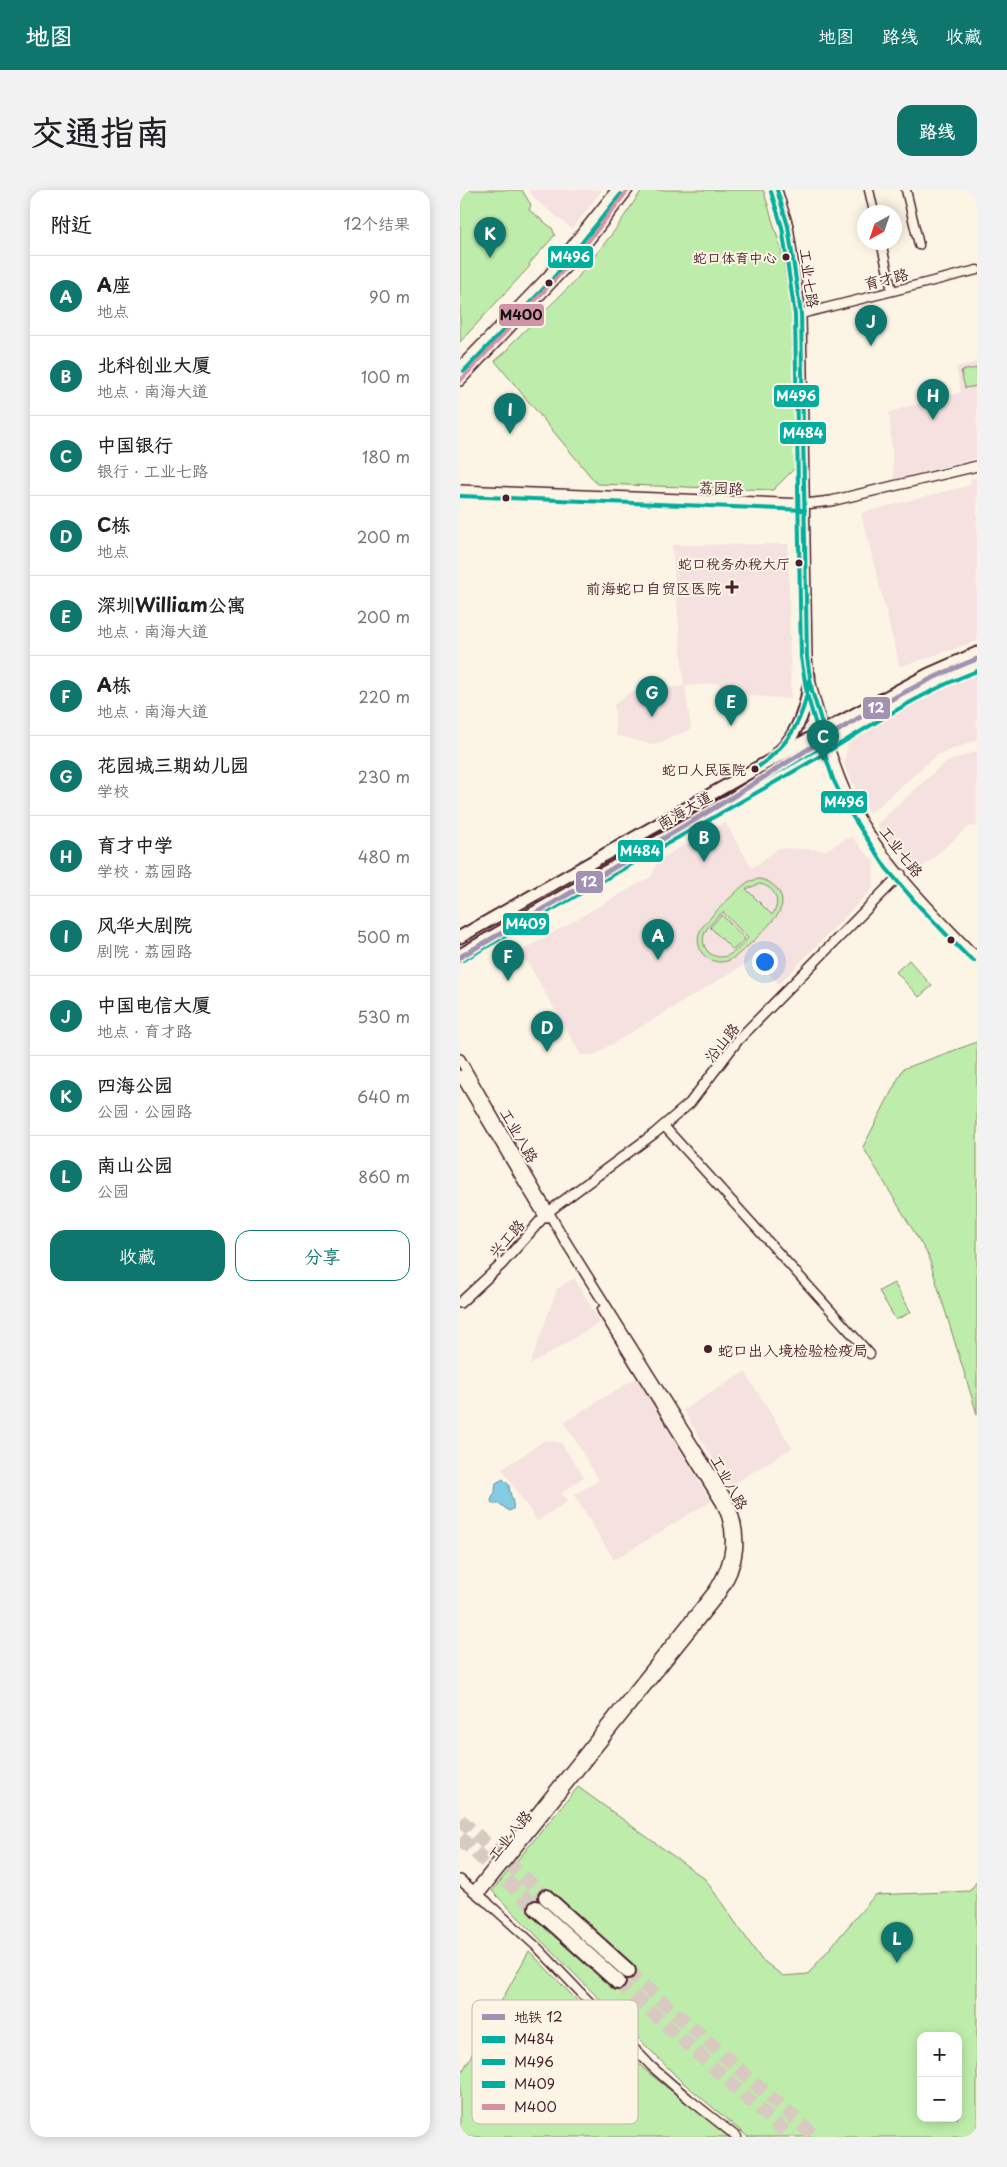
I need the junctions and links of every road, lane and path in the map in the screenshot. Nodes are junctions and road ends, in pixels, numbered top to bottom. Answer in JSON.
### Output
{"nodes":[{"id":1,"x":616,"y":190,"type":"edge"},
{"id":2,"x":628,"y":190,"type":"edge"},
{"id":3,"x":777,"y":190,"type":"edge"},
{"id":4,"x":869,"y":190,"type":"edge"},
{"id":5,"x":906,"y":190,"type":"edge"},
{"id":6,"x":872,"y":205,"type":"edge"},
{"id":7,"x":919,"y":245,"type":"dead end"},
{"id":8,"x":883,"y":250,"type":"edge"},
{"id":9,"x":977,"y":270,"type":"edge"},
{"id":10,"x":892,"y":291,"type":"junction"},
{"id":11,"x":801,"y":314,"type":"junction"},
{"id":12,"x":460,"y":367,"type":"edge"},
{"id":13,"x":460,"y":382,"type":"edge"},
{"id":14,"x":977,"y":466,"type":"edge"},
{"id":15,"x":460,"y":490,"type":"edge"},
{"id":16,"x":805,"y":504,"type":"junction"},
{"id":17,"x":977,"y":653,"type":"edge"},
{"id":18,"x":977,"y":664,"type":"edge"},
{"id":19,"x":808,"y":676,"type":"junction"},
{"id":20,"x":824,"y":731,"type":"junction"},
{"id":21,"x":828,"y":743,"type":"junction"},
{"id":22,"x":767,"y":762,"type":"junction"},
{"id":23,"x":901,"y":874,"type":"junction"},
{"id":24,"x":461,"y":935,"type":"edge"},
{"id":25,"x":974,"y":953,"type":"edge"},
{"id":26,"x":460,"y":955,"type":"edge"},
{"id":27,"x":460,"y":1060,"type":"edge"},
{"id":28,"x":460,"y":1075,"type":"edge"},
{"id":29,"x":664,"y":1126,"type":"junction"},
{"id":30,"x":546,"y":1214,"type":"junction"},
{"id":31,"x":460,"y":1303,"type":"edge"},
{"id":32,"x":870,"y":1354,"type":"dead end"},
{"id":33,"x":460,"y":1880,"type":"edge"},
{"id":34,"x":476,"y":1893,"type":"junction"},
{"id":35,"x":546,"y":1897,"type":"tunnel mouth"},
{"id":36,"x":487,"y":1902,"type":"joint"},
{"id":37,"x":536,"y":1908,"type":"tunnel mouth"},
{"id":38,"x":628,"y":1971,"type":"tunnel mouth"},
{"id":39,"x":618,"y":1982,"type":"tunnel mouth"},
{"id":40,"x":588,"y":2000,"type":"edge"},
{"id":41,"x":638,"y":2052,"type":"edge"},
{"id":42,"x":737,"y":2137,"type":"edge"}],
"edges":[{"from":1,"to":12,"type":"street"},
{"from":2,"to":13,"type":"street"},
{"from":3,"to":11,"type":"street","name":"工业七路"},
{"from":4,"to":6,"type":"street"},
{"from":5,"to":7,"type":"street"},
{"from":8,"to":10,"type":"street"},
{"from":9,"to":10,"type":"street","name":"育才路"},
{"from":10,"to":11,"type":"street","name":"育才路"},
{"from":11,"to":16,"type":"street","name":"工业七路"},
{"from":14,"to":16,"type":"street","name":"荔园路"},
{"from":15,"to":16,"type":"street","name":"荔园路"},
{"from":16,"to":19,"type":"street","name":"工业七路"},
{"from":17,"to":20,"type":"main road","name":"南海大道"},
{"from":18,"to":21,"type":"main road","name":"南海大道"},
{"from":19,"to":20,"type":"street","name":"工业七路"},
{"from":19,"to":22,"type":"main road"},
{"from":20,"to":21,"type":"street","name":"工业七路"},
{"from":20,"to":22,"type":"main road","name":"南海大道"},
{"from":21,"to":23,"type":"street","name":"工业七路"},
{"from":21,"to":26,"type":"main road","name":"南海大道"},
{"from":22,"to":24,"type":"main road","name":"南海大道"},
{"from":23,"to":25,"type":"street","name":"工业七路"},
{"from":23,"to":29,"type":"street","name":"沿山路"},
{"from":27,"to":30,"type":"street","name":"工业八路"},
{"from":28,"to":30,"type":"street","name":"工业八路"},
{"from":29,"to":30,"type":"street","name":"沿山路"},
{"from":29,"to":32,"type":"street"},
{"from":30,"to":31,"type":"street","name":"兴工路"},
{"from":30,"to":34,"type":"street","name":"工业八路"},
{"from":33,"to":34,"type":"street"},
{"from":34,"to":36,"type":"street"},
{"from":35,"to":38,"type":"highway"},
{"from":36,"to":40,"type":"street"},
{"from":37,"to":39,"type":"highway"},
{"from":41,"to":42,"type":"street"}]}
